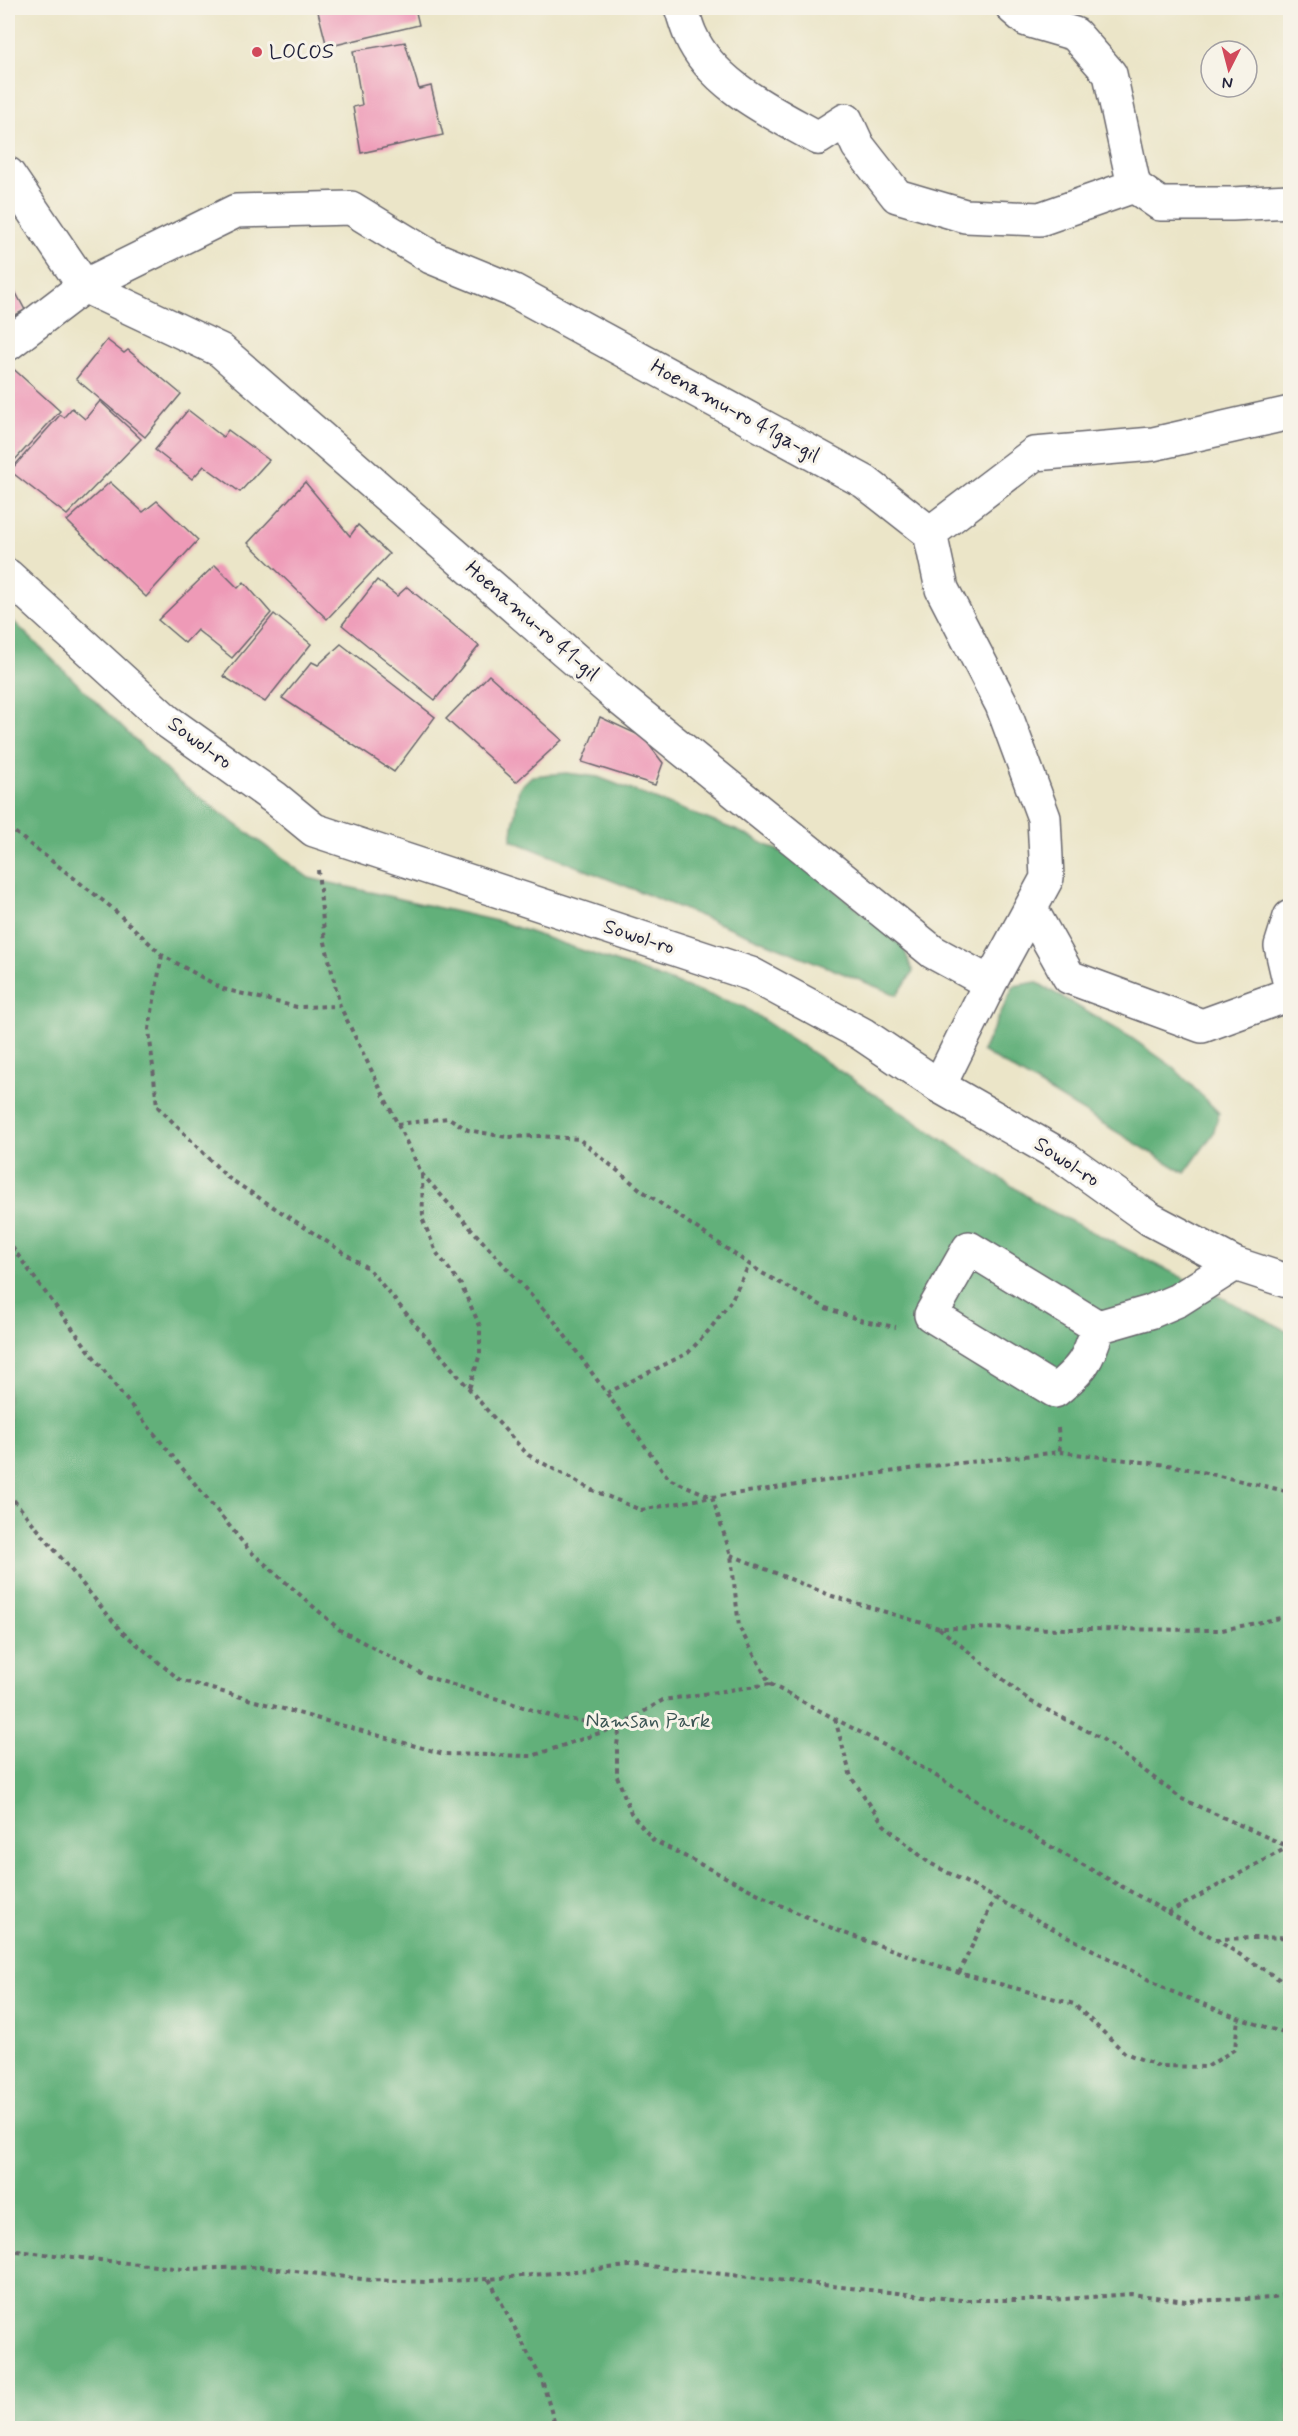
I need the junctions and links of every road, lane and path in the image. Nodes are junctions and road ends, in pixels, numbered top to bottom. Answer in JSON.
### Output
{"nodes":[{"id":1,"x":681,"y":8,"type":"edge"},
{"id":2,"x":1013,"y":8,"type":"edge"},
{"id":3,"x":8,"y":174,"type":"edge"},
{"id":4,"x":1134,"y":186,"type":"junction"},
{"id":5,"x":1290,"y":201,"type":"edge"},
{"id":6,"x":84,"y":286,"type":"junction"},
{"id":7,"x":8,"y":344,"type":"edge"},
{"id":8,"x":1290,"y":413,"type":"edge"},
{"id":9,"x":930,"y":533,"type":"junction"},
{"id":10,"x":8,"y":576,"type":"edge"},
{"id":11,"x":8,"y":828,"type":"edge"},
{"id":12,"x":314,"y":830,"type":"junction"},
{"id":13,"x":1031,"y":909,"type":"junction"},
{"id":14,"x":1290,"y":917,"type":"edge"},
{"id":15,"x":162,"y":955,"type":"junction"},
{"id":16,"x":990,"y":983,"type":"junction"},
{"id":17,"x":1290,"y":986,"type":"edge"},
{"id":18,"x":1290,"y":994,"type":"edge"},
{"id":19,"x":340,"y":1006,"type":"junction"},
{"id":20,"x":8,"y":1079,"type":"edge"},
{"id":21,"x":939,"y":1086,"type":"junction"},
{"id":22,"x":397,"y":1124,"type":"junction"},
{"id":23,"x":8,"y":1146,"type":"edge"},
{"id":24,"x":422,"y":1174,"type":"junction"},
{"id":25,"x":8,"y":1230,"type":"edge"},
{"id":26,"x":749,"y":1264,"type":"junction"},
{"id":27,"x":1235,"y":1264,"type":"junction"},
{"id":28,"x":1290,"y":1282,"type":"edge"},
{"id":29,"x":932,"y":1315,"type":"junction"},
{"id":30,"x":1098,"y":1327,"type":"junction"},
{"id":31,"x":469,"y":1389,"type":"junction"},
{"id":32,"x":607,"y":1393,"type":"junction"},
{"id":33,"x":1290,"y":1492,"type":"edge"},
{"id":34,"x":8,"y":1493,"type":"edge"},
{"id":35,"x":712,"y":1497,"type":"junction"},
{"id":36,"x":731,"y":1555,"type":"junction"},
{"id":37,"x":1290,"y":1616,"type":"edge"},
{"id":38,"x":939,"y":1628,"type":"junction"},
{"id":39,"x":770,"y":1684,"type":"junction"},
{"id":40,"x":835,"y":1718,"type":"junction"},
{"id":41,"x":620,"y":1726,"type":"junction"},
{"id":42,"x":1290,"y":1846,"type":"edge"},
{"id":43,"x":995,"y":1898,"type":"junction"},
{"id":44,"x":1168,"y":1913,"type":"junction"},
{"id":45,"x":1290,"y":1937,"type":"edge"},
{"id":46,"x":1215,"y":1939,"type":"junction"},
{"id":47,"x":959,"y":1973,"type":"junction"},
{"id":48,"x":1290,"y":1986,"type":"edge"},
{"id":49,"x":1238,"y":2018,"type":"junction"},
{"id":50,"x":1290,"y":2035,"type":"edge"},
{"id":51,"x":8,"y":2250,"type":"edge"},
{"id":52,"x":489,"y":2279,"type":"junction"},
{"id":53,"x":1290,"y":2293,"type":"edge"},
{"id":54,"x":556,"y":2428,"type":"edge"}],
"edges":[{"from":1,"to":4,"type":"street"},
{"from":2,"to":4,"type":"street"},
{"from":3,"to":6,"type":"street"},
{"from":4,"to":5,"type":"street"},
{"from":6,"to":7,"type":"street"},
{"from":6,"to":9,"type":"street","name":"Hoenamu-ro 41ga-gil"},
{"from":6,"to":16,"type":"street","name":"Hoenamu-ro 41-gil"},
{"from":8,"to":9,"type":"street"},
{"from":9,"to":13,"type":"street"},
{"from":10,"to":12,"type":"street","name":"Sowol-ro"},
{"from":11,"to":15,"type":"path"},
{"from":12,"to":19,"type":"path"},
{"from":12,"to":21,"type":"street","name":"Sowol-ro"},
{"from":13,"to":16,"type":"street"},
{"from":13,"to":18,"type":"street"},
{"from":14,"to":17,"type":"street"},
{"from":15,"to":19,"type":"path"},
{"from":15,"to":31,"type":"path"},
{"from":16,"to":21,"type":"street"},
{"from":19,"to":22,"type":"path"},
{"from":20,"to":23,"type":"path"},
{"from":21,"to":27,"type":"street","name":"Sowol-ro"},
{"from":22,"to":24,"type":"path"},
{"from":22,"to":26,"type":"path"},
{"from":24,"to":31,"type":"path"},
{"from":24,"to":32,"type":"path"},
{"from":25,"to":41,"type":"path"},
{"from":26,"to":29,"type":"path"},
{"from":26,"to":32,"type":"path"},
{"from":27,"to":28,"type":"street","name":"Sowol-ro"},
{"from":27,"to":30,"type":"street"},
{"from":29,"to":30,"type":"street"},
{"from":29,"to":30,"type":"street"},
{"from":31,"to":35,"type":"path"},
{"from":32,"to":35,"type":"path"},
{"from":33,"to":35,"type":"path"},
{"from":34,"to":41,"type":"path"},
{"from":35,"to":36,"type":"path"},
{"from":36,"to":38,"type":"path"},
{"from":36,"to":39,"type":"path"},
{"from":37,"to":38,"type":"path"},
{"from":38,"to":42,"type":"path"},
{"from":39,"to":40,"type":"path"},
{"from":39,"to":41,"type":"path"},
{"from":40,"to":43,"type":"path"},
{"from":40,"to":44,"type":"path"},
{"from":41,"to":47,"type":"path"},
{"from":42,"to":44,"type":"path"},
{"from":43,"to":47,"type":"path"},
{"from":43,"to":49,"type":"path"},
{"from":44,"to":46,"type":"path"},
{"from":45,"to":46,"type":"path"},
{"from":46,"to":48,"type":"path"},
{"from":47,"to":49,"type":"path"},
{"from":49,"to":50,"type":"path"},
{"from":51,"to":52,"type":"path"},
{"from":52,"to":53,"type":"path"},
{"from":52,"to":54,"type":"path"}]}
